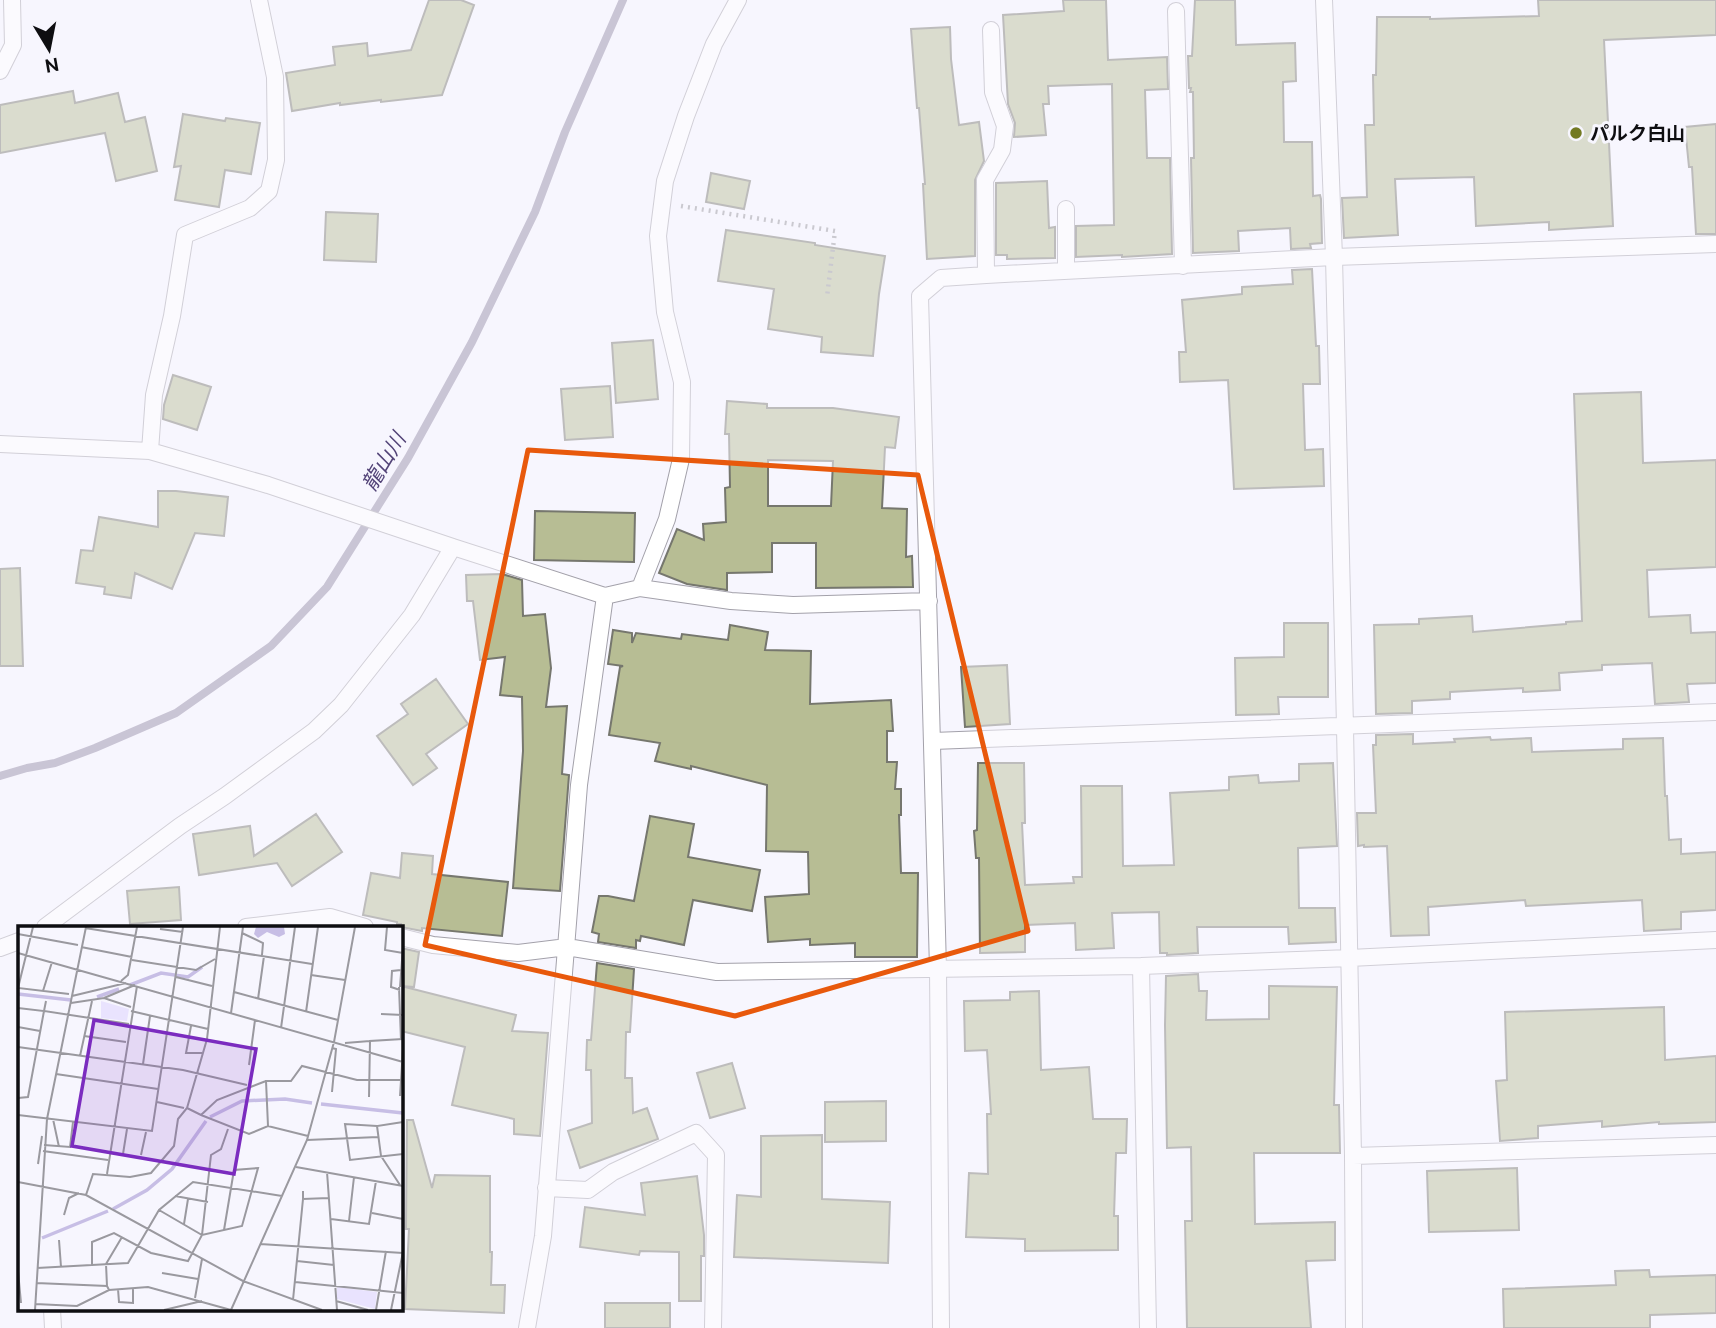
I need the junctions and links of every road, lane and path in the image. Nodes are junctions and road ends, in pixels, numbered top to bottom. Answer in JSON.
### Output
{"nodes":[{"id":1,"x":12,"y":0,"type":"edge"},
{"id":2,"x":259,"y":0,"type":"edge"},
{"id":3,"x":738,"y":0,"type":"edge"},
{"id":4,"x":1324,"y":0,"type":"edge"},
{"id":5,"x":1176,"y":11,"type":"dead end"},
{"id":6,"x":991,"y":30,"type":"dead end"},
{"id":7,"x":0,"y":71,"type":"edge"},
{"id":8,"x":662,"y":203,"type":"junction"},
{"id":9,"x":1066,"y":209,"type":"dead end"},
{"id":10,"x":1716,"y":244,"type":"edge"},
{"id":11,"x":1334,"y":257,"type":"junction"},
{"id":12,"x":1183,"y":266,"type":"junction"},
{"id":13,"x":1066,"y":271,"type":"junction"},
{"id":14,"x":986,"y":275,"type":"junction"},
{"id":15,"x":827,"y":297,"type":"dead end"},
{"id":16,"x":0,"y":444,"type":"edge"},
{"id":17,"x":150,"y":451,"type":"junction"},
{"id":18,"x":453,"y":547,"type":"junction"},
{"id":19,"x":640,"y":588,"type":"junction"},
{"id":20,"x":605,"y":596,"type":"junction"},
{"id":21,"x":929,"y":601,"type":"junction"},
{"id":22,"x":1716,"y":712,"type":"edge"},
{"id":23,"x":1345,"y":727,"type":"junction"},
{"id":24,"x":933,"y":741,"type":"junction"},
{"id":25,"x":46,"y":926,"type":"edge"},
{"id":26,"x":254,"y":926,"type":"edge"},
{"id":27,"x":362,"y":926,"type":"edge"},
{"id":28,"x":402,"y":937,"type":"edge"},
{"id":29,"x":1716,"y":940,"type":"edge"},
{"id":30,"x":18,"y":941,"type":"edge"},
{"id":31,"x":567,"y":947,"type":"junction"},
{"id":32,"x":0,"y":948,"type":"edge"},
{"id":33,"x":1350,"y":958,"type":"junction"},
{"id":34,"x":1141,"y":966,"type":"junction"},
{"id":35,"x":938,"y":969,"type":"junction"},
{"id":36,"x":1716,"y":1145,"type":"edge"},
{"id":37,"x":1353,"y":1156,"type":"junction"},
{"id":38,"x":546,"y":1188,"type":"junction"},
{"id":39,"x":52,"y":1310,"type":"edge"},
{"id":40,"x":53,"y":1328,"type":"edge"},
{"id":41,"x":527,"y":1328,"type":"edge"},
{"id":42,"x":713,"y":1328,"type":"edge"},
{"id":43,"x":941,"y":1328,"type":"edge"},
{"id":44,"x":1148,"y":1328,"type":"edge"},
{"id":45,"x":1354,"y":1328,"type":"edge"}],
"edges":[{"from":1,"to":7,"type":"lane"},
{"from":2,"to":17,"type":"lane"},
{"from":3,"to":8,"type":"lane"},
{"from":4,"to":11,"type":"lane"},
{"from":5,"to":12,"type":"lane"},
{"from":6,"to":14,"type":"lane"},
{"from":8,"to":15,"type":"path"},
{"from":8,"to":19,"type":"lane"},
{"from":9,"to":13,"type":"lane"},
{"from":10,"to":11,"type":"lane"},
{"from":11,"to":12,"type":"lane"},
{"from":11,"to":23,"type":"lane"},
{"from":12,"to":13,"type":"lane"},
{"from":13,"to":14,"type":"lane"},
{"from":14,"to":21,"type":"lane"},
{"from":16,"to":17,"type":"lane"},
{"from":17,"to":18,"type":"lane"},
{"from":18,"to":20,"type":"lane"},
{"from":18,"to":25,"type":"lane"},
{"from":19,"to":20,"type":"lane"},
{"from":19,"to":21,"type":"lane"},
{"from":20,"to":31,"type":"lane"},
{"from":21,"to":24,"type":"lane"},
{"from":22,"to":23,"type":"lane"},
{"from":23,"to":24,"type":"lane"},
{"from":23,"to":33,"type":"lane"},
{"from":24,"to":35,"type":"lane"},
{"from":26,"to":27,"type":"lane"},
{"from":28,"to":31,"type":"lane"},
{"from":29,"to":33,"type":"lane"},
{"from":30,"to":32,"type":"lane"},
{"from":31,"to":35,"type":"lane"},
{"from":31,"to":38,"type":"lane"},
{"from":33,"to":34,"type":"lane"},
{"from":33,"to":37,"type":"lane"},
{"from":34,"to":35,"type":"lane"},
{"from":34,"to":44,"type":"lane"},
{"from":35,"to":43,"type":"lane"},
{"from":36,"to":37,"type":"lane"},
{"from":37,"to":45,"type":"lane"},
{"from":38,"to":41,"type":"lane"},
{"from":38,"to":42,"type":"lane"},
{"from":39,"to":40,"type":"lane"}]}
